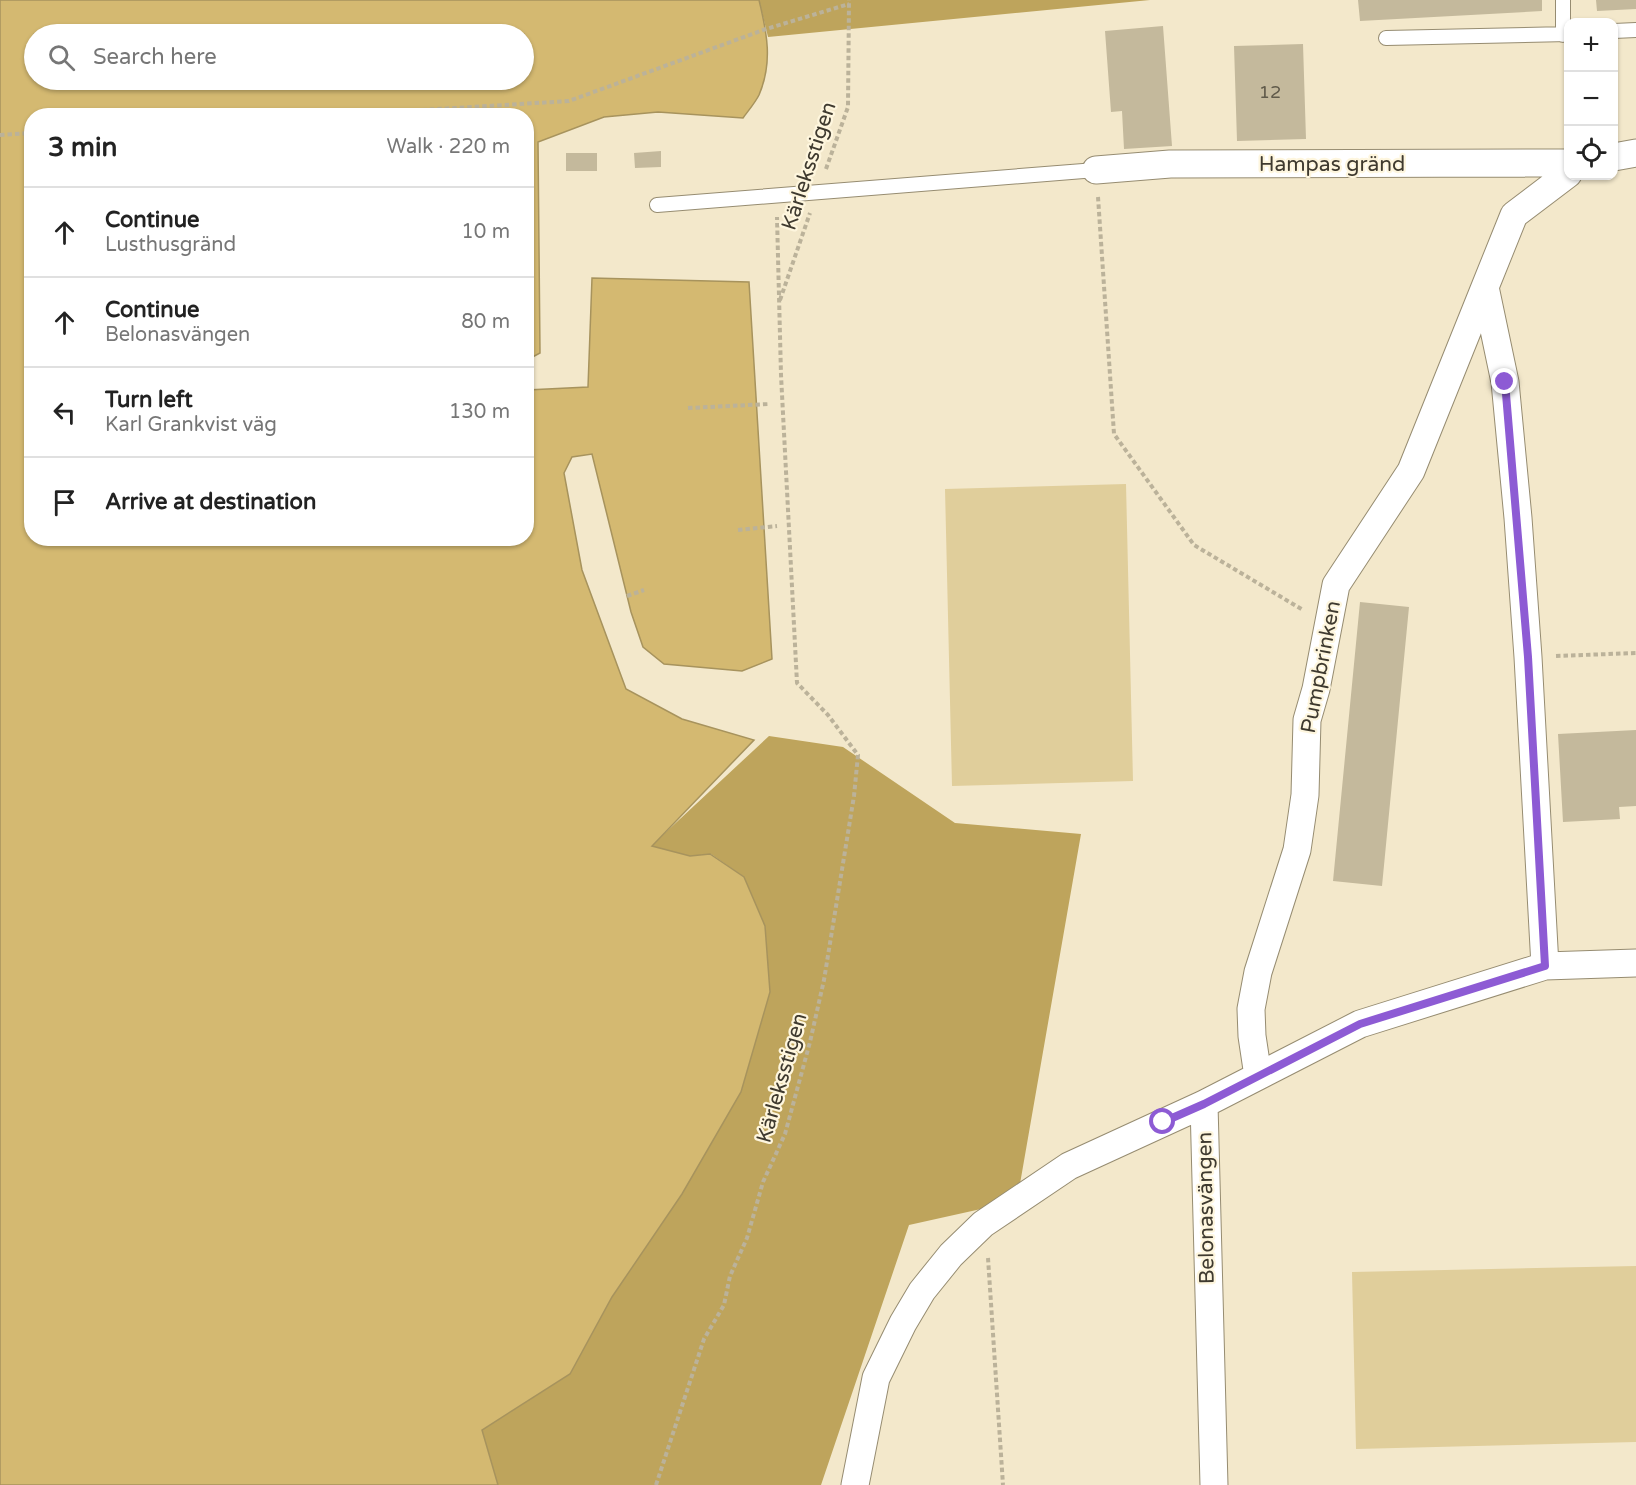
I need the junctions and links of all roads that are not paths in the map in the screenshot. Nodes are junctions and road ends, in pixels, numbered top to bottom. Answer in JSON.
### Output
{"nodes":[{"id":1,"x":1563,"y":0,"type":"edge"},
{"id":2,"x":1565,"y":18,"type":"edge"},
{"id":3,"x":1636,"y":30,"type":"edge"},
{"id":4,"x":1618,"y":31,"type":"edge"},
{"id":5,"x":1564,"y":35,"type":"edge"},
{"id":6,"x":1386,"y":38,"type":"dead end"},
{"id":7,"x":1636,"y":153,"type":"edge"},
{"id":8,"x":1618,"y":156,"type":"edge"},
{"id":9,"x":1564,"y":163,"type":"edge"},
{"id":10,"x":1096,"y":170,"type":"joint"},
{"id":11,"x":1564,"y":178,"type":"edge"},
{"id":12,"x":657,"y":206,"type":"dead end"},
{"id":13,"x":1485,"y":287,"type":"junction"},
{"id":14,"x":1636,"y":963,"type":"edge"},
{"id":15,"x":1545,"y":966,"type":"junction"},
{"id":16,"x":1258,"y":1076,"type":"junction"},
{"id":17,"x":1204,"y":1104,"type":"junction"},
{"id":18,"x":855,"y":1485,"type":"edge"},
{"id":19,"x":1214,"y":1485,"type":"edge"}],
"edges":[{"from":1,"to":2,"type":"lane"},
{"from":3,"to":4,"type":"lane"},
{"from":5,"to":6,"type":"lane"},
{"from":7,"to":8,"type":"street"},
{"from":9,"to":10,"type":"street","name":"Hampas gränd"},
{"from":10,"to":12,"type":"lane"},
{"from":11,"to":13,"type":"street","name":"Pumpbrinken"},
{"from":13,"to":15,"type":"street"},
{"from":13,"to":16,"type":"street","name":"Pumpbrinken"},
{"from":14,"to":15,"type":"street","name":"Belonasvängen"},
{"from":15,"to":16,"type":"street","name":"Belonasvängen"},
{"from":16,"to":17,"type":"street","name":"Belonasvängen"},
{"from":17,"to":18,"type":"street"},
{"from":17,"to":19,"type":"street","name":"Belonasvängen"}]}
